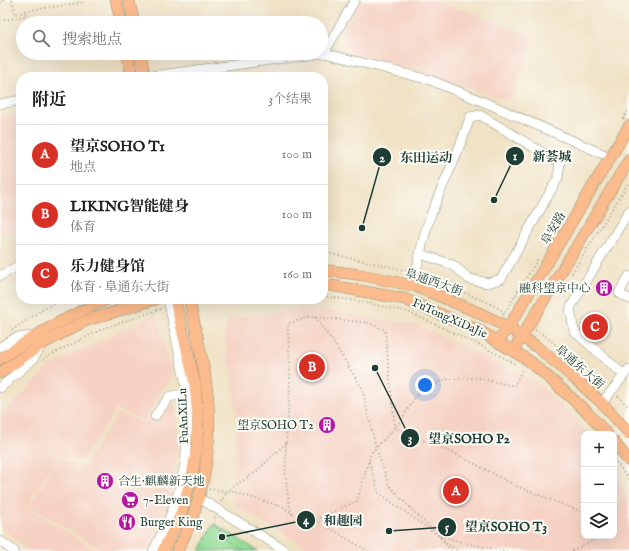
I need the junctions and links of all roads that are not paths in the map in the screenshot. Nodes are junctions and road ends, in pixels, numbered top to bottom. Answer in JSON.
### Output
{"nodes":[{"id":1,"x":116,"y":0,"type":"edge"},
{"id":2,"x":129,"y":0,"type":"edge"},
{"id":3,"x":355,"y":0,"type":"edge"},
{"id":4,"x":119,"y":16,"type":"edge"},
{"id":5,"x":132,"y":16,"type":"edge"},
{"id":6,"x":328,"y":46,"type":"edge"},
{"id":7,"x":328,"y":54,"type":"edge"},
{"id":8,"x":128,"y":60,"type":"edge"},
{"id":9,"x":141,"y":60,"type":"edge"},
{"id":10,"x":272,"y":60,"type":"edge"},
{"id":11,"x":131,"y":72,"type":"edge"},
{"id":12,"x":143,"y":72,"type":"edge"},
{"id":13,"x":182,"y":72,"type":"edge"},
{"id":14,"x":16,"y":101,"type":"edge"},
{"id":15,"x":0,"y":104,"type":"edge"},
{"id":16,"x":629,"y":126,"type":"edge"},
{"id":17,"x":610,"y":157,"type":"junction"},
{"id":18,"x":628,"y":165,"type":"edge"},
{"id":19,"x":629,"y":211,"type":"edge"},
{"id":20,"x":421,"y":254,"type":"junction"},
{"id":21,"x":16,"y":267,"type":"edge"},
{"id":22,"x":328,"y":271,"type":"edge"},
{"id":23,"x":0,"y":276,"type":"edge"},
{"id":24,"x":629,"y":276,"type":"edge"},
{"id":25,"x":328,"y":285,"type":"edge"},
{"id":26,"x":413,"y":286,"type":"junction"},
{"id":27,"x":527,"y":297,"type":"junction"},
{"id":28,"x":629,"y":299,"type":"edge"},
{"id":29,"x":96,"y":304,"type":"edge"},
{"id":30,"x":140,"y":304,"type":"edge"},
{"id":31,"x":171,"y":304,"type":"edge"},
{"id":32,"x":172,"y":304,"type":"edge"},
{"id":33,"x":189,"y":304,"type":"edge"},
{"id":34,"x":539,"y":308,"type":"junction"},
{"id":35,"x":508,"y":328,"type":"junction"},
{"id":36,"x":33,"y":336,"type":"junction"},
{"id":37,"x":522,"y":336,"type":"junction"},
{"id":38,"x":498,"y":342,"type":"junction"},
{"id":39,"x":42,"y":344,"type":"junction"},
{"id":40,"x":0,"y":347,"type":"edge"},
{"id":41,"x":513,"y":351,"type":"junction"},
{"id":42,"x":0,"y":359,"type":"edge"},
{"id":43,"x":626,"y":372,"type":"edge"},
{"id":44,"x":0,"y":373,"type":"edge"},
{"id":45,"x":0,"y":388,"type":"edge"},
{"id":46,"x":186,"y":393,"type":"junction"},
{"id":47,"x":602,"y":403,"type":"junction"},
{"id":48,"x":155,"y":416,"type":"dead end"},
{"id":49,"x":605,"y":431,"type":"edge"},
{"id":50,"x":629,"y":432,"type":"edge"},
{"id":51,"x":617,"y":446,"type":"edge"},
{"id":52,"x":629,"y":461,"type":"edge"},
{"id":53,"x":200,"y":493,"type":"junction"},
{"id":54,"x":0,"y":541,"type":"edge"},
{"id":55,"x":14,"y":551,"type":"edge"},
{"id":56,"x":153,"y":551,"type":"edge"},
{"id":57,"x":163,"y":551,"type":"edge"},
{"id":58,"x":177,"y":551,"type":"edge"},
{"id":59,"x":286,"y":551,"type":"edge"}],
"edges":[{"from":1,"to":4,"type":"main road"},
{"from":2,"to":5,"type":"main road"},
{"from":3,"to":6,"type":"street"},
{"from":7,"to":17,"type":"street"},
{"from":8,"to":11,"type":"main road"},
{"from":9,"to":12,"type":"main road"},
{"from":10,"to":13,"type":"street"},
{"from":14,"to":15,"type":"street"},
{"from":16,"to":17,"type":"main road","name":"阜安路"},
{"from":17,"to":27,"type":"main road","name":"阜安路"},
{"from":18,"to":34,"type":"main road"},
{"from":19,"to":43,"type":"street"},
{"from":20,"to":20,"type":"street"},
{"from":20,"to":26,"type":"street"},
{"from":21,"to":23,"type":"street"},
{"from":22,"to":26,"type":"main road","name":"阜通西大街"},
{"from":24,"to":28,"type":"street"},
{"from":25,"to":38,"type":"main road","name":"FuTongXiDaJie"},
{"from":26,"to":35,"type":"main road","name":"阜通西大街"},
{"from":27,"to":34,"type":"main road"},
{"from":27,"to":35,"type":"main road","name":"阜安路"},
{"from":29,"to":36,"type":"main road"},
{"from":30,"to":39,"type":"main road"},
{"from":31,"to":46,"type":"street"},
{"from":32,"to":57,"type":"main road","name":"FuAnXiLu"},
{"from":33,"to":53,"type":"main road","name":"FuAnXiLu"},
{"from":34,"to":37,"type":"main road"},
{"from":35,"to":37,"type":"main road","name":"阜通东大街"},
{"from":35,"to":38,"type":"main road","name":"阜安路"},
{"from":36,"to":40,"type":"street"},
{"from":36,"to":42,"type":"main road"},
{"from":37,"to":41,"type":"main road"},
{"from":37,"to":47,"type":"main road","name":"阜通东大街"},
{"from":38,"to":41,"type":"main road","name":"FuTongXiDaJie"},
{"from":39,"to":44,"type":"main road"},
{"from":39,"to":45,"type":"street"},
{"from":41,"to":49,"type":"main road","name":"FuTongXiDaJie"},
{"from":43,"to":47,"type":"street"},
{"from":46,"to":48,"type":"street"},
{"from":46,"to":56,"type":"street"},
{"from":47,"to":50,"type":"main road","name":"阜通东大街"},
{"from":51,"to":52,"type":"main road"},
{"from":53,"to":58,"type":"main road","name":"FuAnXiLu"},
{"from":53,"to":59,"type":"street"},
{"from":54,"to":55,"type":"street"}]}
